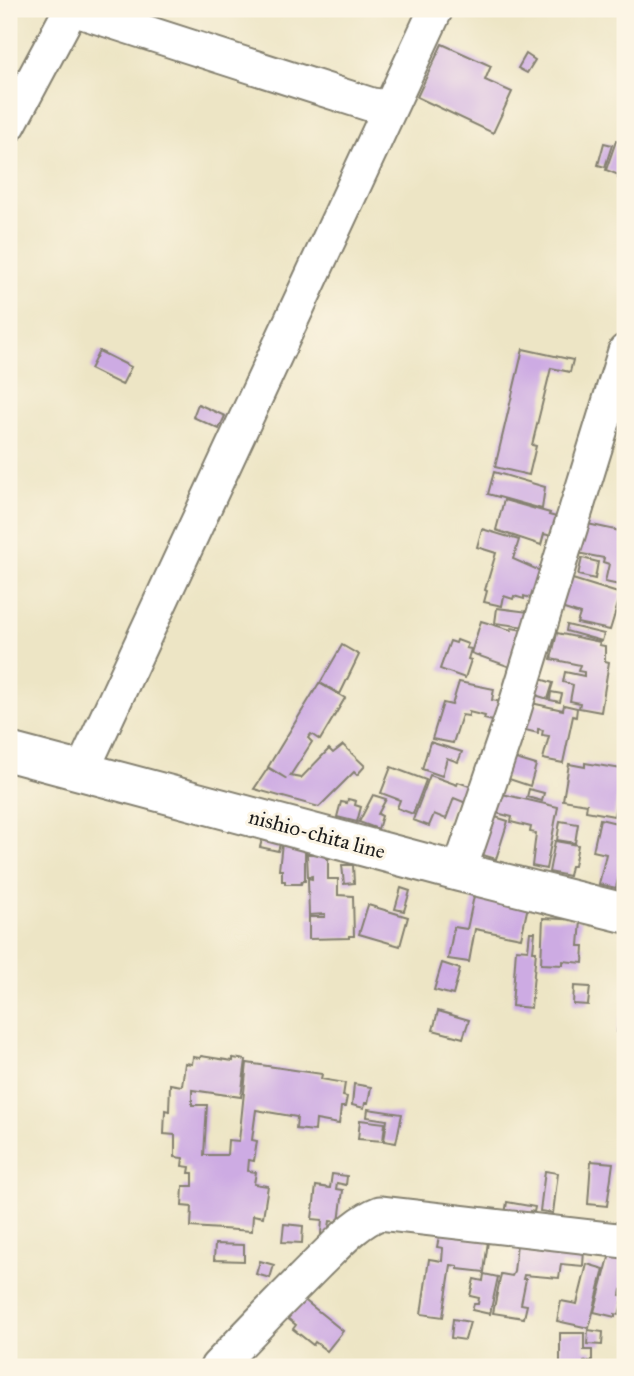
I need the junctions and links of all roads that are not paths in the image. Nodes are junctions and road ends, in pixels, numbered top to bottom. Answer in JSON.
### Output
{"nodes":[{"id":1,"x":72,"y":9,"type":"edge"},
{"id":2,"x":436,"y":9,"type":"edge"},
{"id":3,"x":22,"y":72,"type":"edge"},
{"id":4,"x":389,"y":107,"type":"junction"},
{"id":5,"x":9,"y":125,"type":"edge"},
{"id":6,"x":622,"y":372,"type":"edge"},
{"id":7,"x":9,"y":752,"type":"edge"},
{"id":8,"x":82,"y":771,"type":"junction"},
{"id":9,"x":459,"y":872,"type":"junction"},
{"id":10,"x":625,"y":913,"type":"edge"},
{"id":11,"x":625,"y":1241,"type":"edge"},
{"id":12,"x":217,"y":1367,"type":"edge"}],
"edges":[{"from":1,"to":3,"type":"street"},
{"from":1,"to":4,"type":"street"},
{"from":2,"to":4,"type":"street"},
{"from":3,"to":5,"type":"street"},
{"from":4,"to":8,"type":"street"},
{"from":6,"to":9,"type":"street"},
{"from":7,"to":8,"type":"main road","name":"nishio-chita line"},
{"from":8,"to":9,"type":"main road","name":"nishio-chita line"},
{"from":9,"to":10,"type":"main road","name":"nishio-chita line"},
{"from":11,"to":12,"type":"street"}]}
